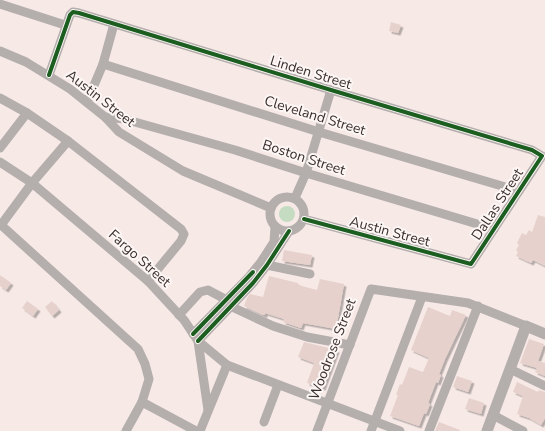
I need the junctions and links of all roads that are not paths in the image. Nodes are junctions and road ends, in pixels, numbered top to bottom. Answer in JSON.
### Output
{"nodes":[{"id":1,"x":0,"y":4,"type":"edge"},
{"id":2,"x":114,"y":24,"type":"junction"},
{"id":3,"x":66,"y":25,"type":"junction"},
{"id":4,"x":0,"y":51,"type":"edge"},
{"id":5,"x":103,"y":64,"type":"junction"},
{"id":6,"x":49,"y":75,"type":"junction"},
{"id":7,"x":331,"y":90,"type":"junction"},
{"id":8,"x":0,"y":98,"type":"edge"},
{"id":9,"x":87,"y":102,"type":"junction"},
{"id":10,"x":27,"y":113,"type":"junction"},
{"id":11,"x":105,"y":117,"type":"junction"},
{"id":12,"x":319,"y":132,"type":"junction"},
{"id":13,"x":68,"y":141,"type":"junction"},
{"id":14,"x":0,"y":148,"type":"edge"},
{"id":15,"x":542,"y":156,"type":"joint"},
{"id":16,"x":0,"y":162,"type":"edge"},
{"id":17,"x":306,"y":173,"type":"junction"},
{"id":18,"x":32,"y":183,"type":"junction"},
{"id":19,"x":519,"y":191,"type":"junction"},
{"id":20,"x":295,"y":198,"type":"junction"},
{"id":21,"x":271,"y":208,"type":"junction"},
{"id":22,"x":304,"y":219,"type":"junction"},
{"id":23,"x":1,"y":225,"type":"edge"},
{"id":24,"x":275,"y":227,"type":"junction"},
{"id":25,"x":494,"y":229,"type":"junction"},
{"id":26,"x":289,"y":231,"type":"junction"},
{"id":27,"x":471,"y":264,"type":"joint"},
{"id":28,"x":267,"y":265,"type":"junction"},
{"id":29,"x":310,"y":274,"type":"dead end"},
{"id":30,"x":148,"y":281,"type":"junction"},
{"id":31,"x":422,"y":297,"type":"junction"},
{"id":32,"x":228,"y":304,"type":"junction"},
{"id":33,"x":478,"y":306,"type":"junction"},
{"id":34,"x":180,"y":315,"type":"junction"},
{"id":35,"x":526,"y":326,"type":"junction"},
{"id":36,"x":545,"y":334,"type":"edge"},
{"id":37,"x":196,"y":338,"type":"junction"},
{"id":38,"x":350,"y":345,"type":"junction"},
{"id":39,"x":227,"y":365,"type":"junction"},
{"id":40,"x":510,"y":369,"type":"junction"},
{"id":41,"x":278,"y":385,"type":"junction"},
{"id":42,"x":545,"y":386,"type":"edge"},
{"id":43,"x":142,"y":402,"type":"junction"},
{"id":44,"x":328,"y":403,"type":"junction"},
{"id":45,"x":208,"y":410,"type":"junction"},
{"id":46,"x":493,"y":415,"type":"junction"},
{"id":47,"x":374,"y":421,"type":"junction"},
{"id":48,"x":264,"y":422,"type":"dead end"},
{"id":49,"x":126,"y":431,"type":"edge"},
{"id":50,"x":196,"y":431,"type":"edge"},
{"id":51,"x":200,"y":431,"type":"edge"},
{"id":52,"x":317,"y":431,"type":"edge"},
{"id":53,"x":371,"y":431,"type":"edge"},
{"id":54,"x":400,"y":431,"type":"edge"},
{"id":55,"x":429,"y":431,"type":"edge"},
{"id":56,"x":487,"y":431,"type":"edge"},
{"id":57,"x":523,"y":431,"type":"edge"}],
"edges":[{"from":1,"to":3,"type":"street"},
{"from":2,"to":3,"type":"street","name":"Linden Street"},
{"from":2,"to":5,"type":"street"},
{"from":2,"to":7,"type":"street","name":"Linden Street"},
{"from":3,"to":6,"type":"street"},
{"from":4,"to":6,"type":"street","name":"Austin Street"},
{"from":5,"to":9,"type":"street"},
{"from":5,"to":12,"type":"street","name":"Cleveland Street"},
{"from":6,"to":9,"type":"street","name":"Austin Street"},
{"from":7,"to":12,"type":"street"},
{"from":7,"to":15,"type":"street","name":"Linden Street"},
{"from":8,"to":10,"type":"street"},
{"from":9,"to":11,"type":"street","name":"Austin Street"},
{"from":10,"to":13,"type":"street"},
{"from":10,"to":14,"type":"street"},
{"from":11,"to":17,"type":"street","name":"Boston Street"},
{"from":11,"to":21,"type":"street","name":"Austin Street"},
{"from":12,"to":17,"type":"street"},
{"from":12,"to":19,"type":"street","name":"Cleveland Street"},
{"from":13,"to":18,"type":"street"},
{"from":13,"to":30,"type":"street"},
{"from":15,"to":19,"type":"street","name":"Dallas Street"},
{"from":16,"to":18,"type":"street","name":"Fargo Street"},
{"from":17,"to":20,"type":"street"},
{"from":17,"to":25,"type":"street","name":"Boston Street"},
{"from":18,"to":23,"type":"street"},
{"from":18,"to":30,"type":"street","name":"Fargo Street"},
{"from":19,"to":25,"type":"street","name":"Dallas Street"},
{"from":20,"to":21,"type":"street"},
{"from":20,"to":22,"type":"street"},
{"from":21,"to":24,"type":"street"},
{"from":22,"to":26,"type":"street"},
{"from":22,"to":27,"type":"street","name":"Austin Street"},
{"from":23,"to":43,"type":"street"},
{"from":24,"to":26,"type":"street"},
{"from":24,"to":32,"type":"street"},
{"from":25,"to":27,"type":"street","name":"Dallas Street"},
{"from":26,"to":28,"type":"street"},
{"from":28,"to":29,"type":"street"},
{"from":28,"to":32,"type":"street"},
{"from":30,"to":34,"type":"street","name":"Fargo Street"},
{"from":31,"to":33,"type":"street","name":"Woodrose Street"},
{"from":31,"to":38,"type":"street","name":"Woodrose Street"},
{"from":31,"to":47,"type":"street"},
{"from":32,"to":34,"type":"street"},
{"from":32,"to":37,"type":"street"},
{"from":32,"to":38,"type":"street"},
{"from":33,"to":35,"type":"street","name":"Woodrose Street"},
{"from":33,"to":55,"type":"street"},
{"from":34,"to":37,"type":"street","name":"Fargo Street"},
{"from":35,"to":36,"type":"street","name":"Woodrose Street"},
{"from":35,"to":40,"type":"street"},
{"from":37,"to":39,"type":"street"},
{"from":37,"to":45,"type":"street","name":"Fargo Street"},
{"from":38,"to":44,"type":"street","name":"Woodrose Street"},
{"from":39,"to":41,"type":"street"},
{"from":39,"to":45,"type":"street"},
{"from":40,"to":42,"type":"street"},
{"from":40,"to":46,"type":"street"},
{"from":41,"to":44,"type":"street"},
{"from":41,"to":48,"type":"street"},
{"from":43,"to":49,"type":"street"},
{"from":43,"to":50,"type":"street"},
{"from":44,"to":47,"type":"street"},
{"from":44,"to":52,"type":"street","name":"Woodrose Street"},
{"from":45,"to":51,"type":"street"},
{"from":46,"to":56,"type":"street"},
{"from":46,"to":57,"type":"street"},
{"from":47,"to":53,"type":"street"},
{"from":47,"to":54,"type":"street"}]}
